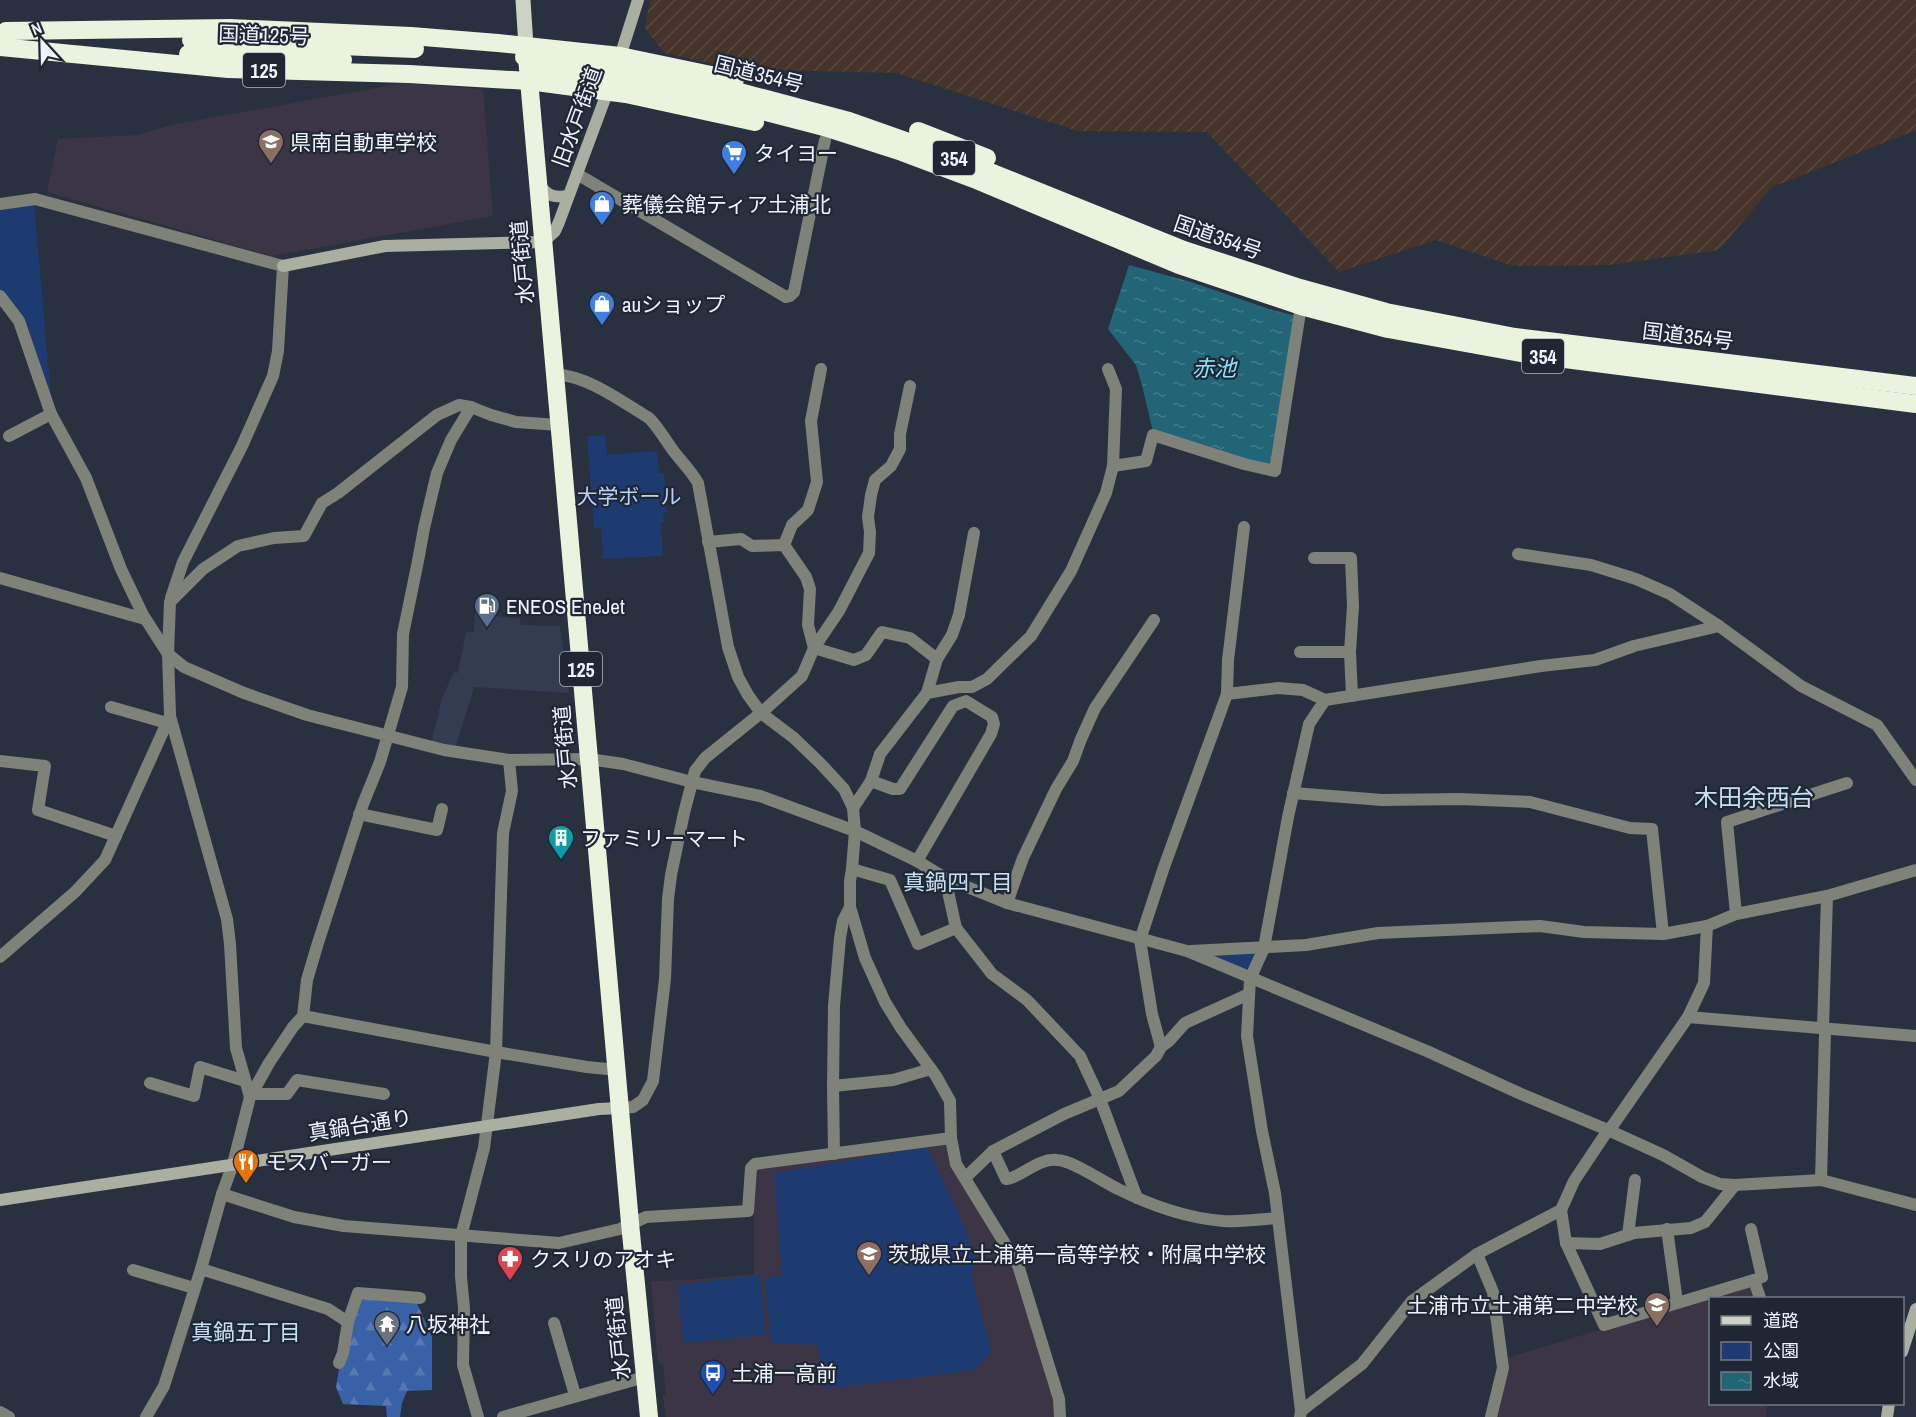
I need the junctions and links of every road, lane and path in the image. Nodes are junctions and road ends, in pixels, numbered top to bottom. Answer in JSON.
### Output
{"nodes":[{"id":1,"x":523,"y":0,"type":"edge"},
{"id":2,"x":638,"y":0,"type":"edge"},
{"id":3,"x":1,"y":39,"type":"edge"},
{"id":4,"x":620,"y":56,"type":"junction"},
{"id":5,"x":526,"y":63,"type":"junction"},
{"id":6,"x":607,"y":91,"type":"junction"},
{"id":7,"x":825,"y":140,"type":"junction"},
{"id":8,"x":577,"y":174,"type":"junction"},
{"id":9,"x":538,"y":183,"type":"junction"},
{"id":10,"x":568,"y":196,"type":"junction"},
{"id":11,"x":0,"y":204,"type":"edge"},
{"id":12,"x":543,"y":242,"type":"junction"},
{"id":13,"x":1182,"y":257,"type":"junction"},
{"id":14,"x":283,"y":266,"type":"junction"},
{"id":15,"x":0,"y":296,"type":"edge"},
{"id":16,"x":1301,"y":306,"type":"junction"},
{"id":17,"x":821,"y":369,"type":"dead end"},
{"id":18,"x":1108,"y":369,"type":"dead end"},
{"id":19,"x":555,"y":374,"type":"junction"},
{"id":20,"x":910,"y":386,"type":"dead end"},
{"id":21,"x":1916,"y":386,"type":"edge"},
{"id":22,"x":1916,"y":404,"type":"edge"},
{"id":23,"x":471,"y":407,"type":"junction"},
{"id":24,"x":51,"y":414,"type":"junction"},
{"id":25,"x":559,"y":425,"type":"junction"},
{"id":26,"x":9,"y":436,"type":"dead end"},
{"id":27,"x":1113,"y":466,"type":"junction"},
{"id":28,"x":1244,"y":527,"type":"dead end"},
{"id":29,"x":974,"y":533,"type":"dead end"},
{"id":30,"x":708,"y":542,"type":"junction"},
{"id":31,"x":784,"y":545,"type":"junction"},
{"id":32,"x":1518,"y":555,"type":"dead end"},
{"id":33,"x":1314,"y":558,"type":"dead end"},
{"id":34,"x":0,"y":578,"type":"edge"},
{"id":35,"x":170,"y":602,"type":"junction"},
{"id":36,"x":145,"y":619,"type":"junction"},
{"id":37,"x":1154,"y":620,"type":"dead end"},
{"id":38,"x":1719,"y":626,"type":"junction"},
{"id":39,"x":814,"y":648,"type":"junction"},
{"id":40,"x":1300,"y":652,"type":"dead end"},
{"id":41,"x":1350,"y":652,"type":"junction"},
{"id":42,"x":168,"y":654,"type":"junction"},
{"id":43,"x":937,"y":658,"type":"junction"},
{"id":44,"x":927,"y":693,"type":"junction"},
{"id":45,"x":1227,"y":694,"type":"junction"},
{"id":46,"x":1352,"y":696,"type":"junction"},
{"id":47,"x":1325,"y":700,"type":"junction"},
{"id":48,"x":111,"y":707,"type":"dead end"},
{"id":49,"x":761,"y":713,"type":"junction"},
{"id":50,"x":168,"y":720,"type":"junction"},
{"id":51,"x":388,"y":736,"type":"junction"},
{"id":52,"x":589,"y":759,"type":"junction"},
{"id":53,"x":509,"y":760,"type":"junction"},
{"id":54,"x":0,"y":761,"type":"edge"},
{"id":55,"x":1916,"y":780,"type":"edge"},
{"id":56,"x":871,"y":781,"type":"junction"},
{"id":57,"x":692,"y":782,"type":"junction"},
{"id":58,"x":1848,"y":783,"type":"dead end"},
{"id":59,"x":1293,"y":793,"type":"junction"},
{"id":60,"x":853,"y":808,"type":"junction"},
{"id":61,"x":442,"y":810,"type":"dead end"},
{"id":62,"x":359,"y":814,"type":"junction"},
{"id":63,"x":855,"y":831,"type":"junction"},
{"id":64,"x":116,"y":836,"type":"junction"},
{"id":65,"x":917,"y":861,"type":"junction"},
{"id":66,"x":852,"y":868,"type":"junction"},
{"id":67,"x":1916,"y":870,"type":"edge"},
{"id":68,"x":945,"y":878,"type":"junction"},
{"id":69,"x":1827,"y":896,"type":"junction"},
{"id":70,"x":1007,"y":903,"type":"junction"},
{"id":71,"x":850,"y":907,"type":"junction"},
{"id":72,"x":1736,"y":914,"type":"junction"},
{"id":73,"x":1707,"y":926,"type":"junction"},
{"id":74,"x":956,"y":928,"type":"junction"},
{"id":75,"x":1664,"y":934,"type":"junction"},
{"id":76,"x":1140,"y":940,"type":"junction"},
{"id":77,"x":1264,"y":948,"type":"junction"},
{"id":78,"x":1187,"y":951,"type":"junction"},
{"id":79,"x":0,"y":957,"type":"edge"},
{"id":80,"x":1250,"y":979,"type":"junction"},
{"id":81,"x":1249,"y":994,"type":"junction"},
{"id":82,"x":303,"y":1016,"type":"junction"},
{"id":83,"x":1688,"y":1017,"type":"junction"},
{"id":84,"x":1823,"y":1028,"type":"junction"},
{"id":85,"x":1916,"y":1036,"type":"edge"},
{"id":86,"x":1161,"y":1047,"type":"junction"},
{"id":87,"x":496,"y":1053,"type":"junction"},
{"id":88,"x":931,"y":1069,"type":"junction"},
{"id":89,"x":617,"y":1070,"type":"junction"},
{"id":90,"x":245,"y":1082,"type":"junction"},
{"id":91,"x":150,"y":1083,"type":"dead end"},
{"id":92,"x":833,"y":1086,"type":"junction"},
{"id":93,"x":384,"y":1094,"type":"dead end"},
{"id":94,"x":251,"y":1096,"type":"junction"},
{"id":95,"x":1100,"y":1099,"type":"junction"},
{"id":96,"x":620,"y":1108,"type":"junction"},
{"id":97,"x":486,"y":1126,"type":"junction"},
{"id":98,"x":1608,"y":1130,"type":"junction"},
{"id":99,"x":951,"y":1138,"type":"junction"},
{"id":100,"x":993,"y":1151,"type":"junction"},
{"id":101,"x":834,"y":1154,"type":"junction"},
{"id":102,"x":233,"y":1164,"type":"junction"},
{"id":103,"x":965,"y":1178,"type":"junction"},
{"id":104,"x":1635,"y":1180,"type":"dead end"},
{"id":105,"x":1821,"y":1180,"type":"junction"},
{"id":106,"x":1735,"y":1185,"type":"junction"},
{"id":107,"x":222,"y":1194,"type":"junction"},
{"id":108,"x":1137,"y":1198,"type":"junction"},
{"id":109,"x":0,"y":1200,"type":"edge"},
{"id":110,"x":1916,"y":1205,"type":"edge"},
{"id":111,"x":1562,"y":1210,"type":"junction"},
{"id":112,"x":1278,"y":1218,"type":"junction"},
{"id":113,"x":630,"y":1223,"type":"junction"},
{"id":114,"x":1667,"y":1229,"type":"junction"},
{"id":115,"x":1751,"y":1229,"type":"dead end"},
{"id":116,"x":1628,"y":1235,"type":"junction"},
{"id":117,"x":461,"y":1236,"type":"junction"},
{"id":118,"x":1566,"y":1243,"type":"junction"},
{"id":119,"x":1477,"y":1254,"type":"junction"},
{"id":120,"x":201,"y":1269,"type":"junction"},
{"id":121,"x":133,"y":1270,"type":"dead end"},
{"id":122,"x":1754,"y":1280,"type":"junction"},
{"id":123,"x":194,"y":1288,"type":"junction"},
{"id":124,"x":1759,"y":1297,"type":"edge"},
{"id":125,"x":420,"y":1298,"type":"dead end"},
{"id":126,"x":1677,"y":1302,"type":"junction"},
{"id":127,"x":1916,"y":1309,"type":"edge"},
{"id":128,"x":348,"y":1322,"type":"junction"},
{"id":129,"x":554,"y":1323,"type":"dead end"},
{"id":130,"x":1907,"y":1323,"type":"edge"},
{"id":131,"x":1904,"y":1340,"type":"edge"},
{"id":132,"x":339,"y":1363,"type":"dead end"},
{"id":133,"x":645,"y":1377,"type":"junction"},
{"id":134,"x":575,"y":1395,"type":"junction"},
{"id":135,"x":0,"y":1412,"type":"edge"},
{"id":136,"x":1301,"y":1414,"type":"edge"},
{"id":137,"x":9,"y":1417,"type":"edge"},
{"id":138,"x":146,"y":1417,"type":"edge"},
{"id":139,"x":478,"y":1417,"type":"edge"},
{"id":140,"x":503,"y":1417,"type":"edge"},
{"id":141,"x":649,"y":1417,"type":"edge"},
{"id":142,"x":1060,"y":1417,"type":"edge"},
{"id":143,"x":1491,"y":1417,"type":"edge"}],
"edges":[{"from":1,"to":5,"type":"main road","name":"水戸街道"},
{"from":2,"to":4,"type":"street","name":"旧水戸街道"},
{"from":3,"to":5,"type":"highway","name":"国道125号","number":"125"},
{"from":3,"to":5,"type":"highway","number":"125"},
{"from":3,"to":5,"type":"highway","number":"125"},
{"from":4,"to":5,"type":"highway"},
{"from":4,"to":6,"type":"street","name":"旧水戸街道"},
{"from":4,"to":13,"type":"highway"},
{"from":5,"to":6,"type":"highway"},
{"from":5,"to":9,"type":"highway","name":"水戸街道","number":"125"},
{"from":5,"to":13,"type":"highway","name":"国道354号","number":"354","bridge":true},
{"from":6,"to":7,"type":"highway"},
{"from":6,"to":8,"type":"street","name":"旧水戸街道"},
{"from":7,"to":8,"type":"street"},
{"from":7,"to":13,"type":"highway"},
{"from":8,"to":10,"type":"street","name":"旧水戸街道"},
{"from":9,"to":10,"type":"street"},
{"from":9,"to":12,"type":"highway","name":"水戸街道","number":"125"},
{"from":10,"to":12,"type":"street","name":"旧水戸街道"},
{"from":11,"to":14,"type":"street"},
{"from":12,"to":14,"type":"street"},
{"from":12,"to":19,"type":"highway","name":"水戸街道","number":"125"},
{"from":13,"to":16,"type":"highway","name":"国道354号","number":"354"},
{"from":13,"to":21,"type":"highway","name":"国道354号","number":"354"},
{"from":14,"to":35,"type":"street"},
{"from":15,"to":24,"type":"street"},
{"from":16,"to":22,"type":"highway","name":"国道354号","number":"354"},
{"from":16,"to":27,"type":"street"},
{"from":17,"to":31,"type":"street"},
{"from":18,"to":27,"type":"street"},
{"from":19,"to":25,"type":"highway","name":"水戸街道","number":"125"},
{"from":19,"to":30,"type":"street"},
{"from":20,"to":39,"type":"street"},
{"from":23,"to":25,"type":"street"},
{"from":23,"to":35,"type":"street"},
{"from":23,"to":51,"type":"street"},
{"from":24,"to":26,"type":"street"},
{"from":24,"to":36,"type":"street"},
{"from":25,"to":52,"type":"highway","name":"水戸街道","number":"125"},
{"from":27,"to":44,"type":"street"},
{"from":28,"to":45,"type":"street"},
{"from":29,"to":43,"type":"street"},
{"from":30,"to":31,"type":"street"},
{"from":30,"to":49,"type":"street"},
{"from":31,"to":39,"type":"street"},
{"from":32,"to":38,"type":"street"},
{"from":33,"to":41,"type":"street"},
{"from":34,"to":36,"type":"street"},
{"from":35,"to":42,"type":"street"},
{"from":36,"to":42,"type":"street"},
{"from":37,"to":70,"type":"street"},
{"from":38,"to":46,"type":"street"},
{"from":38,"to":55,"type":"street"},
{"from":39,"to":43,"type":"street"},
{"from":39,"to":49,"type":"street"},
{"from":40,"to":41,"type":"street"},
{"from":41,"to":46,"type":"street"},
{"from":42,"to":50,"type":"street"},
{"from":42,"to":51,"type":"street"},
{"from":43,"to":44,"type":"street"},
{"from":44,"to":56,"type":"street"},
{"from":45,"to":47,"type":"street"},
{"from":45,"to":76,"type":"street"},
{"from":46,"to":47,"type":"street"},
{"from":47,"to":59,"type":"street"},
{"from":48,"to":50,"type":"street"},
{"from":49,"to":57,"type":"street"},
{"from":49,"to":60,"type":"street"},
{"from":50,"to":64,"type":"street"},
{"from":50,"to":90,"type":"street"},
{"from":51,"to":53,"type":"street"},
{"from":51,"to":62,"type":"street"},
{"from":52,"to":53,"type":"street"},
{"from":52,"to":57,"type":"street"},
{"from":52,"to":89,"type":"highway","name":"水戸街道","number":"125"},
{"from":53,"to":87,"type":"street"},
{"from":54,"to":64,"type":"street"},
{"from":56,"to":60,"type":"street"},
{"from":56,"to":65,"type":"street"},
{"from":57,"to":63,"type":"street"},
{"from":57,"to":96,"type":"street"},
{"from":58,"to":72,"type":"street"},
{"from":59,"to":75,"type":"street"},
{"from":59,"to":77,"type":"street"},
{"from":60,"to":63,"type":"street"},
{"from":61,"to":62,"type":"street"},
{"from":62,"to":82,"type":"street"},
{"from":63,"to":65,"type":"street"},
{"from":63,"to":66,"type":"street"},
{"from":64,"to":79,"type":"street"},
{"from":65,"to":68,"type":"street"},
{"from":66,"to":71,"type":"street"},
{"from":66,"to":74,"type":"street"},
{"from":67,"to":69,"type":"street"},
{"from":68,"to":70,"type":"street"},
{"from":68,"to":74,"type":"street"},
{"from":69,"to":72,"type":"street"},
{"from":69,"to":84,"type":"street"},
{"from":70,"to":76,"type":"street"},
{"from":71,"to":88,"type":"street"},
{"from":71,"to":92,"type":"street"},
{"from":72,"to":73,"type":"street"},
{"from":73,"to":75,"type":"street"},
{"from":73,"to":83,"type":"street"},
{"from":74,"to":95,"type":"street"},
{"from":75,"to":77,"type":"street"},
{"from":76,"to":78,"type":"street"},
{"from":76,"to":86,"type":"street"},
{"from":77,"to":78,"type":"street"},
{"from":77,"to":80,"type":"street"},
{"from":78,"to":80,"type":"street"},
{"from":80,"to":81,"type":"street"},
{"from":80,"to":98,"type":"street"},
{"from":81,"to":86,"type":"street"},
{"from":81,"to":112,"type":"street"},
{"from":82,"to":87,"type":"street"},
{"from":82,"to":94,"type":"street"},
{"from":83,"to":84,"type":"street"},
{"from":83,"to":98,"type":"street"},
{"from":84,"to":85,"type":"street"},
{"from":84,"to":105,"type":"street"},
{"from":86,"to":95,"type":"street"},
{"from":87,"to":89,"type":"street"},
{"from":87,"to":97,"type":"street"},
{"from":88,"to":92,"type":"street"},
{"from":88,"to":99,"type":"street"},
{"from":89,"to":96,"type":"highway","name":"水戸街道","number":"125"},
{"from":90,"to":91,"type":"street"},
{"from":90,"to":94,"type":"street"},
{"from":92,"to":101,"type":"street"},
{"from":93,"to":94,"type":"street"},
{"from":94,"to":102,"type":"street"},
{"from":95,"to":100,"type":"street"},
{"from":95,"to":108,"type":"street"},
{"from":96,"to":97,"type":"street","name":"真鍋台通り"},
{"from":96,"to":113,"type":"highway","name":"水戸街道","number":"125"},
{"from":97,"to":102,"type":"street","name":"真鍋台通り"},
{"from":97,"to":117,"type":"street"},
{"from":98,"to":106,"type":"street"},
{"from":98,"to":111,"type":"street"},
{"from":99,"to":101,"type":"street"},
{"from":99,"to":103,"type":"street"},
{"from":100,"to":103,"type":"street"},
{"from":100,"to":108,"type":"street"},
{"from":101,"to":113,"type":"street"},
{"from":102,"to":107,"type":"street"},
{"from":102,"to":109,"type":"street","name":"真鍋台通り"},
{"from":103,"to":142,"type":"street"},
{"from":104,"to":116,"type":"street"},
{"from":105,"to":106,"type":"street"},
{"from":105,"to":110,"type":"street"},
{"from":106,"to":114,"type":"street"},
{"from":107,"to":117,"type":"street"},
{"from":107,"to":120,"type":"street"},
{"from":108,"to":112,"type":"street"},
{"from":111,"to":118,"type":"street"},
{"from":111,"to":119,"type":"street"},
{"from":112,"to":136,"type":"street"},
{"from":113,"to":117,"type":"street"},
{"from":113,"to":133,"type":"highway","name":"水戸街道","number":"125"},
{"from":114,"to":116,"type":"street"},
{"from":114,"to":126,"type":"street"},
{"from":115,"to":122,"type":"street"},
{"from":116,"to":118,"type":"street"},
{"from":117,"to":139,"type":"street"},
{"from":118,"to":126,"type":"street"},
{"from":119,"to":136,"type":"street"},
{"from":119,"to":143,"type":"street"},
{"from":120,"to":123,"type":"street"},
{"from":120,"to":128,"type":"street"},
{"from":121,"to":123,"type":"street"},
{"from":122,"to":124,"type":"street"},
{"from":122,"to":126,"type":"street"},
{"from":123,"to":138,"type":"street"},
{"from":125,"to":128,"type":"street"},
{"from":127,"to":130,"type":"street"},
{"from":128,"to":132,"type":"street"},
{"from":129,"to":134,"type":"street"},
{"from":130,"to":131,"type":"street"},
{"from":133,"to":134,"type":"street"},
{"from":133,"to":141,"type":"highway","name":"水戸街道","number":"125"},
{"from":134,"to":140,"type":"street"},
{"from":135,"to":137,"type":"street"}]}
